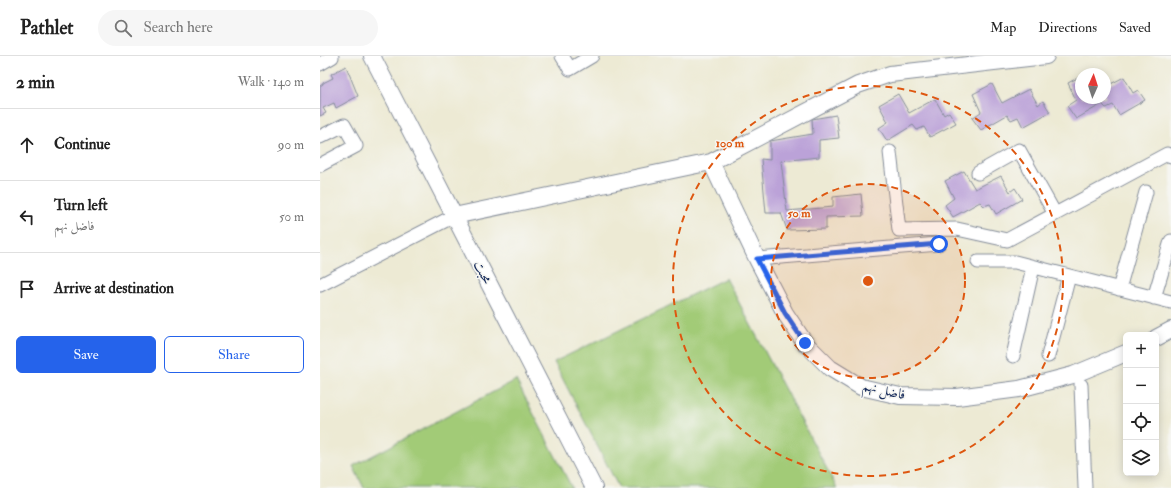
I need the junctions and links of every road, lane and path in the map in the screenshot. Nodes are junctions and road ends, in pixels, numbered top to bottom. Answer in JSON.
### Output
{"nodes":[{"id":1,"x":372,"y":56,"type":"edge"},
{"id":2,"x":562,"y":56,"type":"edge"},
{"id":3,"x":592,"y":56,"type":"edge"},
{"id":4,"x":1046,"y":56,"type":"edge"},
{"id":5,"x":332,"y":57,"type":"dead end"},
{"id":6,"x":320,"y":64,"type":"edge"},
{"id":7,"x":320,"y":137,"type":"edge"},
{"id":8,"x":890,"y":152,"type":"dead end"},
{"id":9,"x":1171,"y":156,"type":"edge"},
{"id":10,"x":711,"y":162,"type":"junction"},
{"id":11,"x":320,"y":165,"type":"edge"},
{"id":12,"x":978,"y":173,"type":"dead end"},
{"id":13,"x":1146,"y":192,"type":"dead end"},
{"id":14,"x":1055,"y":214,"type":"junction"},
{"id":15,"x":454,"y":216,"type":"junction"},
{"id":16,"x":1171,"y":241,"type":"edge"},
{"id":17,"x":939,"y":244,"type":"dead end"},
{"id":18,"x":757,"y":259,"type":"junction"},
{"id":19,"x":978,"y":262,"type":"dead end"},
{"id":20,"x":1032,"y":267,"type":"junction"},
{"id":21,"x":1069,"y":276,"type":"junction"},
{"id":22,"x":320,"y":285,"type":"edge"},
{"id":23,"x":1119,"y":289,"type":"junction"},
{"id":24,"x":1154,"y":298,"type":"junction"},
{"id":25,"x":1171,"y":302,"type":"edge"},
{"id":26,"x":1171,"y":330,"type":"edge"},
{"id":27,"x":1159,"y":336,"type":"edge"},
{"id":28,"x":1123,"y":354,"type":"edge"},
{"id":29,"x":1013,"y":356,"type":"dead end"},
{"id":30,"x":1048,"y":356,"type":"dead end"},
{"id":31,"x":1082,"y":386,"type":"dead end"},
{"id":32,"x":594,"y":488,"type":"edge"},
{"id":33,"x":1085,"y":488,"type":"edge"}],
"edges":[{"from":1,"to":15,"type":"street","name":"محبت"},
{"from":2,"to":3,"type":"street"},
{"from":4,"to":10,"type":"street"},
{"from":5,"to":6,"type":"street"},
{"from":7,"to":11,"type":"street"},
{"from":8,"to":14,"type":"street"},
{"from":9,"to":14,"type":"street"},
{"from":10,"to":15,"type":"street"},
{"from":10,"to":18,"type":"street","name":"فاضل نهم"},
{"from":12,"to":14,"type":"street"},
{"from":13,"to":23,"type":"street"},
{"from":15,"to":22,"type":"street"},
{"from":15,"to":32,"type":"street","name":"محبت"},
{"from":16,"to":24,"type":"street"},
{"from":17,"to":18,"type":"street"},
{"from":18,"to":28,"type":"street","name":"فاضل نهم"},
{"from":19,"to":20,"type":"street"},
{"from":20,"to":21,"type":"street"},
{"from":20,"to":29,"type":"street"},
{"from":21,"to":23,"type":"street"},
{"from":21,"to":30,"type":"street"},
{"from":23,"to":24,"type":"street"},
{"from":24,"to":25,"type":"street"},
{"from":26,"to":27,"type":"street"},
{"from":31,"to":33,"type":"street"}]}
